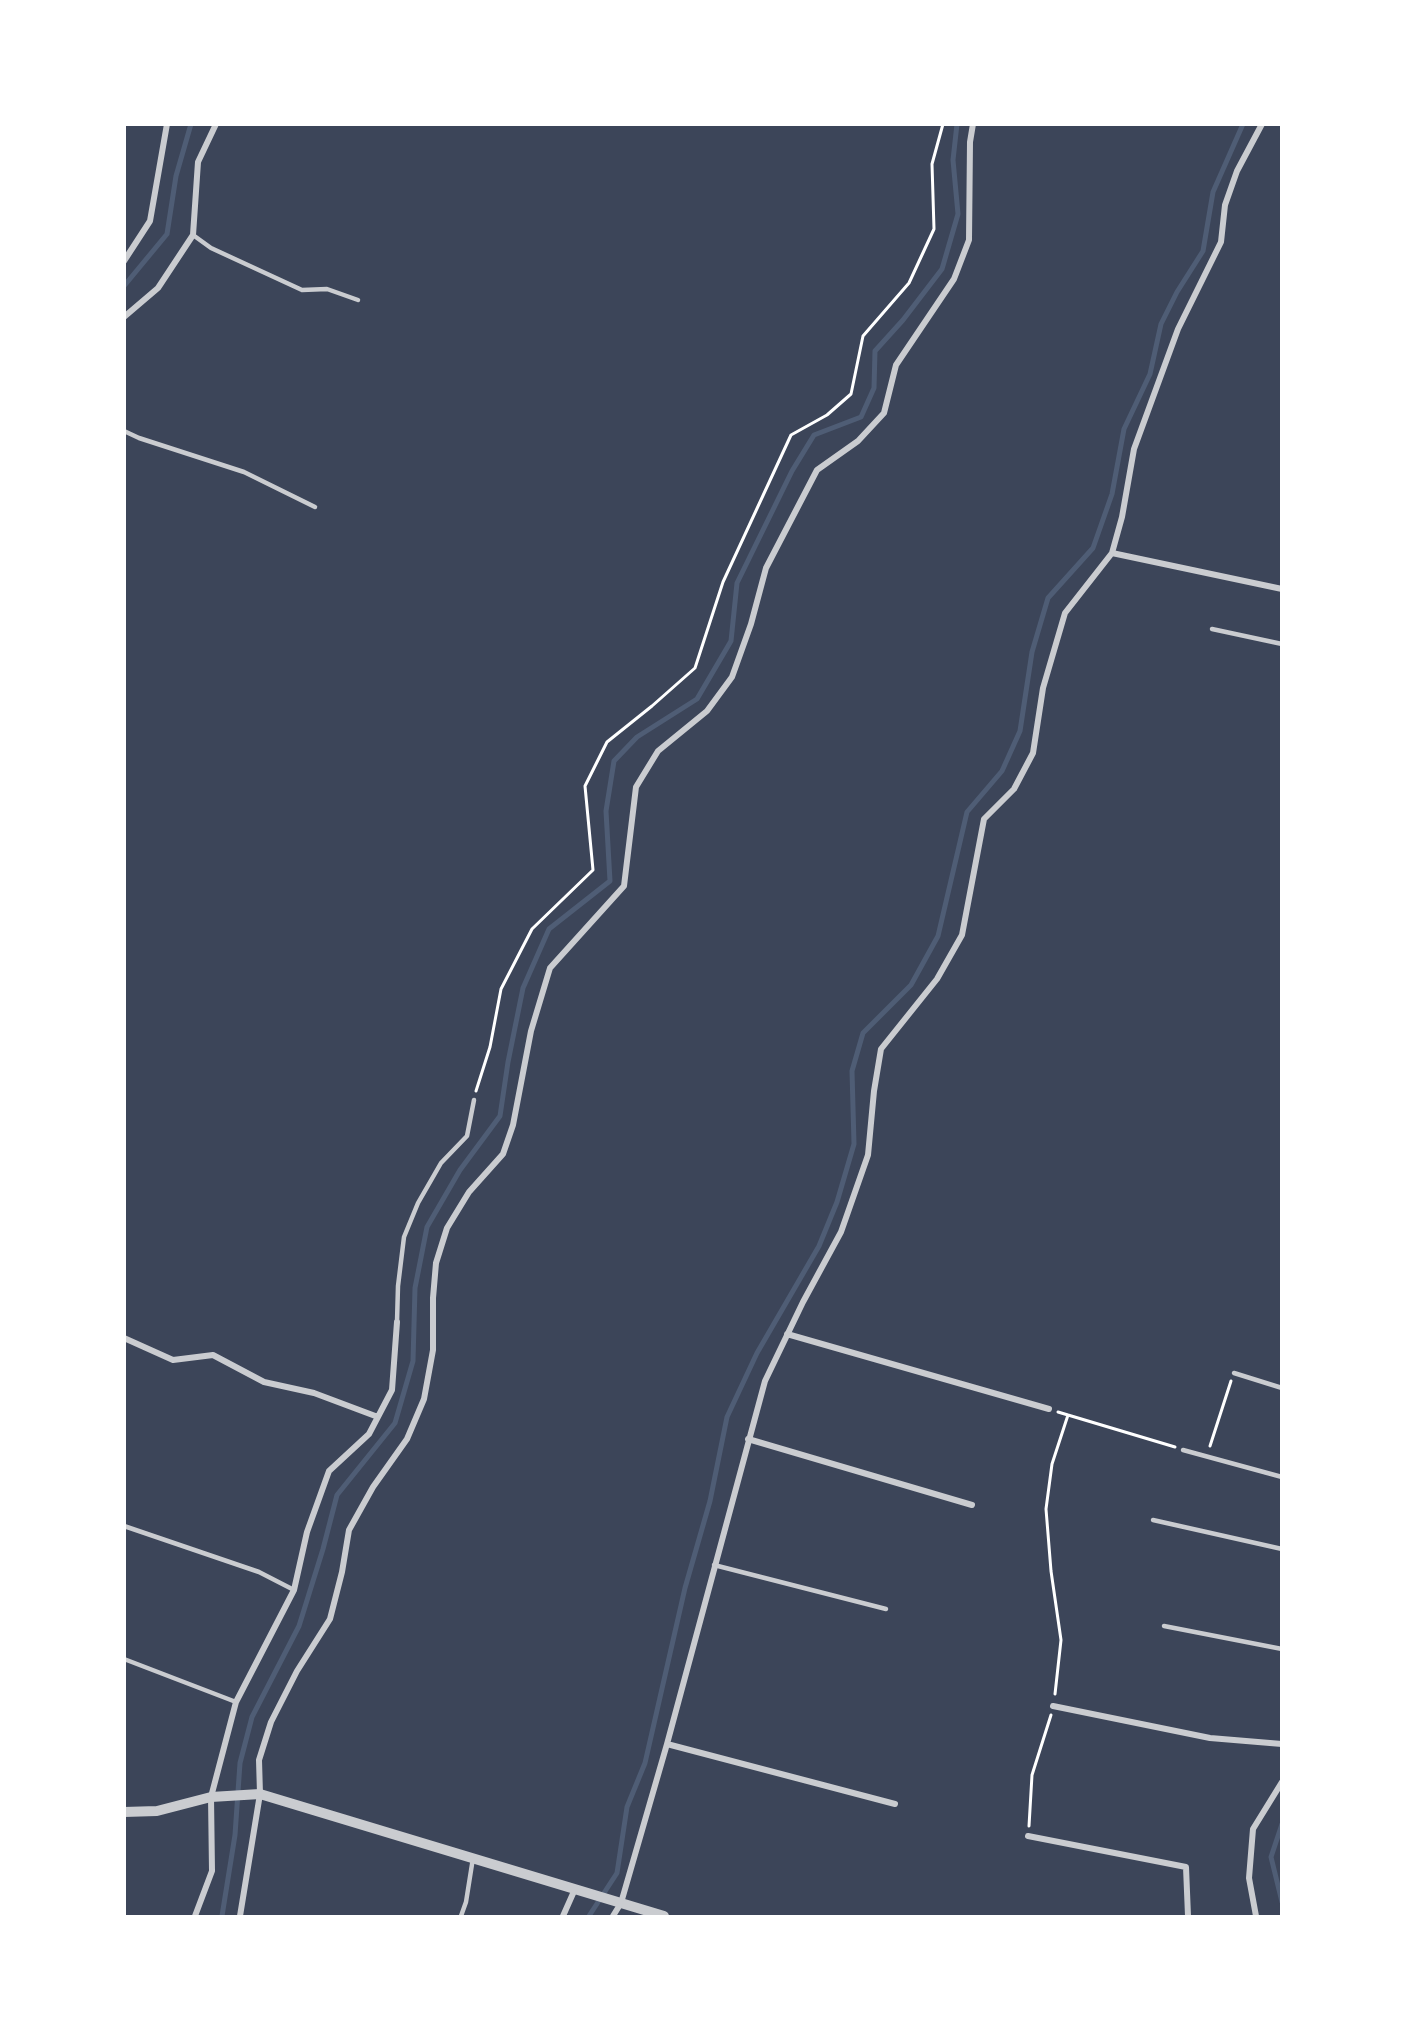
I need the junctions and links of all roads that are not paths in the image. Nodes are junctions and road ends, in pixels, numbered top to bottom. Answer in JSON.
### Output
{"nodes":[{"id":1,"x":167,"y":124,"type":"edge"},
{"id":2,"x":216,"y":124,"type":"edge"},
{"id":3,"x":973,"y":124,"type":"edge"},
{"id":4,"x":1262,"y":124,"type":"edge"},
{"id":5,"x":193,"y":235,"type":"junction"},
{"id":6,"x":124,"y":261,"type":"edge"},
{"id":7,"x":358,"y":300,"type":"dead end"},
{"id":8,"x":124,"y":317,"type":"edge"},
{"id":9,"x":124,"y":431,"type":"edge"},
{"id":10,"x":315,"y":507,"type":"dead end"},
{"id":11,"x":1112,"y":553,"type":"junction"},
{"id":12,"x":1281,"y":589,"type":"edge"},
{"id":13,"x":1212,"y":629,"type":"dead end"},
{"id":14,"x":1281,"y":644,"type":"edge"},
{"id":15,"x":474,"y":1100,"type":"road end"},
{"id":16,"x":397,"y":1322,"type":"joint"},
{"id":17,"x":787,"y":1334,"type":"junction"},
{"id":18,"x":124,"y":1338,"type":"edge"},
{"id":19,"x":1234,"y":1373,"type":"road end"},
{"id":20,"x":1281,"y":1388,"type":"edge"},
{"id":21,"x":1049,"y":1409,"type":"road end"},
{"id":22,"x":378,"y":1418,"type":"junction"},
{"id":23,"x":748,"y":1439,"type":"junction"},
{"id":24,"x":1183,"y":1450,"type":"road end"},
{"id":25,"x":1281,"y":1477,"type":"edge"},
{"id":26,"x":972,"y":1505,"type":"dead end"},
{"id":27,"x":1153,"y":1520,"type":"dead end"},
{"id":28,"x":124,"y":1526,"type":"edge"},
{"id":29,"x":1281,"y":1550,"type":"edge"},
{"id":30,"x":714,"y":1565,"type":"junction"},
{"id":31,"x":294,"y":1590,"type":"junction"},
{"id":32,"x":886,"y":1609,"type":"dead end"},
{"id":33,"x":1164,"y":1626,"type":"dead end"},
{"id":34,"x":1281,"y":1649,"type":"edge"},
{"id":35,"x":124,"y":1659,"type":"edge"},
{"id":36,"x":236,"y":1702,"type":"junction"},
{"id":37,"x":1053,"y":1706,"type":"road end"},
{"id":38,"x":667,"y":1744,"type":"junction"},
{"id":39,"x":1281,"y":1744,"type":"edge"},
{"id":40,"x":1281,"y":1782,"type":"edge"},
{"id":41,"x":254,"y":1794,"type":"junction"},
{"id":42,"x":211,"y":1797,"type":"junction"},
{"id":43,"x":895,"y":1804,"type":"dead end"},
{"id":44,"x":124,"y":1812,"type":"edge"},
{"id":45,"x":1028,"y":1836,"type":"road end"},
{"id":46,"x":473,"y":1858,"type":"junction"},
{"id":47,"x":575,"y":1889,"type":"junction"},
{"id":48,"x":617,"y":1902,"type":"junction"},
{"id":49,"x":195,"y":1917,"type":"edge"},
{"id":50,"x":240,"y":1917,"type":"edge"},
{"id":51,"x":461,"y":1917,"type":"edge"},
{"id":52,"x":563,"y":1917,"type":"edge"},
{"id":53,"x":613,"y":1917,"type":"edge"},
{"id":54,"x":664,"y":1917,"type":"edge"},
{"id":55,"x":1188,"y":1917,"type":"edge"},
{"id":56,"x":1256,"y":1917,"type":"edge"}],
"edges":[{"from":1,"to":6,"type":"street"},
{"from":2,"to":5,"type":"street"},
{"from":3,"to":41,"type":"street"},
{"from":4,"to":11,"type":"street"},
{"from":5,"to":7,"type":"lane"},
{"from":5,"to":8,"type":"street"},
{"from":9,"to":10,"type":"lane"},
{"from":11,"to":12,"type":"street"},
{"from":11,"to":17,"type":"street"},
{"from":13,"to":14,"type":"lane"},
{"from":15,"to":16,"type":"lane"},
{"from":16,"to":22,"type":"street"},
{"from":17,"to":21,"type":"street"},
{"from":17,"to":23,"type":"street"},
{"from":18,"to":22,"type":"street"},
{"from":19,"to":20,"type":"lane"},
{"from":22,"to":31,"type":"street"},
{"from":23,"to":26,"type":"street"},
{"from":23,"to":30,"type":"street"},
{"from":24,"to":25,"type":"lane"},
{"from":27,"to":29,"type":"lane"},
{"from":28,"to":31,"type":"lane"},
{"from":30,"to":32,"type":"lane"},
{"from":30,"to":38,"type":"street"},
{"from":31,"to":36,"type":"street"},
{"from":33,"to":34,"type":"lane"},
{"from":35,"to":36,"type":"lane"},
{"from":36,"to":42,"type":"street"},
{"from":37,"to":39,"type":"street"},
{"from":38,"to":43,"type":"street"},
{"from":38,"to":48,"type":"street"},
{"from":40,"to":56,"type":"street"},
{"from":41,"to":42,"type":"street"},
{"from":41,"to":46,"type":"street"},
{"from":41,"to":50,"type":"street"},
{"from":42,"to":44,"type":"street"},
{"from":42,"to":49,"type":"street"},
{"from":45,"to":55,"type":"street"},
{"from":46,"to":47,"type":"street"},
{"from":46,"to":51,"type":"lane"},
{"from":47,"to":48,"type":"street"},
{"from":47,"to":52,"type":"street"},
{"from":48,"to":53,"type":"street"},
{"from":48,"to":54,"type":"street"}]}
